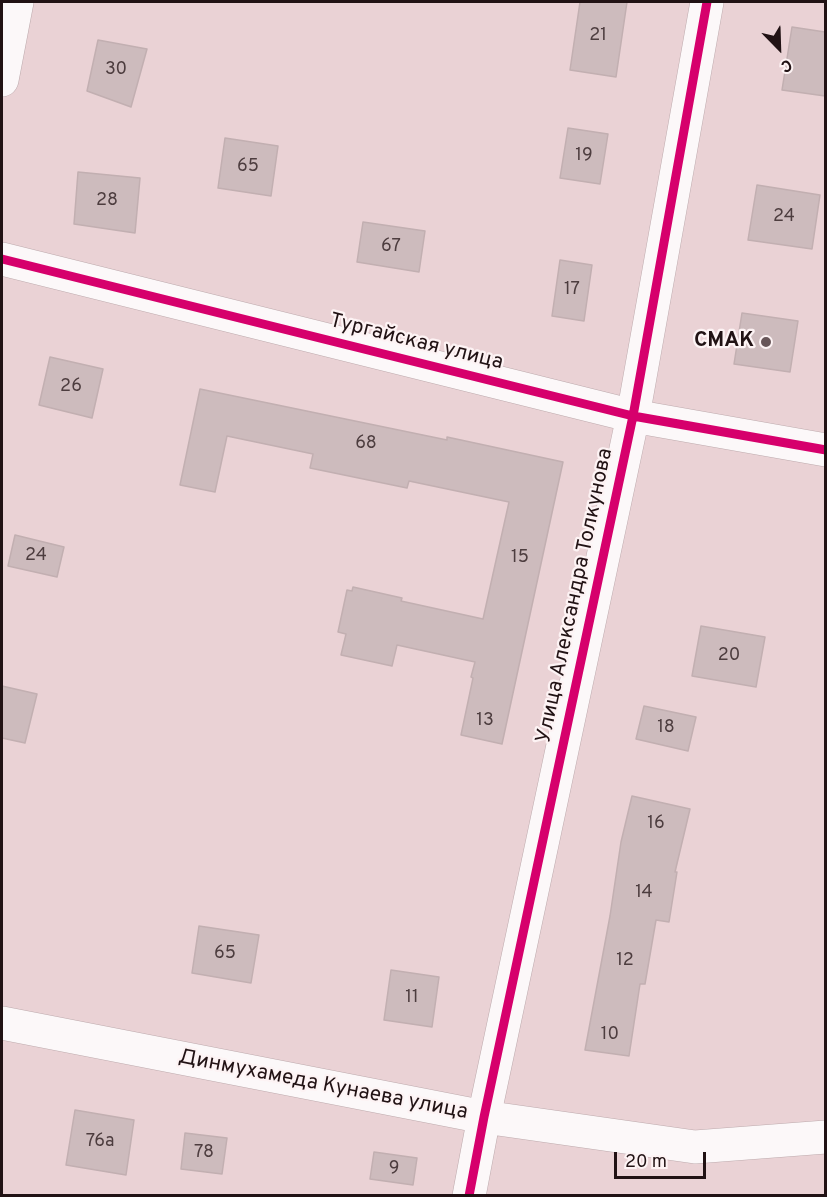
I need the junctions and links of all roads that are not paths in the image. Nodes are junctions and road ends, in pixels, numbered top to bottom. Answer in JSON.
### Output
{"nodes":[{"id":1,"x":17,"y":2,"type":"edge"},
{"id":2,"x":707,"y":2,"type":"edge"},
{"id":3,"x":2,"y":80,"type":"edge"},
{"id":4,"x":2,"y":260,"type":"edge"},
{"id":5,"x":633,"y":416,"type":"junction"},
{"id":6,"x":825,"y":450,"type":"edge"},
{"id":7,"x":2,"y":1023,"type":"edge"},
{"id":8,"x":484,"y":1117,"type":"junction"},
{"id":9,"x":825,"y":1137,"type":"edge"},
{"id":10,"x":469,"y":1196,"type":"edge"}],
"edges":[{"from":1,"to":3,"type":"street"},
{"from":2,"to":5,"type":"street","name":"Улица Александра Толкунова"},
{"from":4,"to":5,"type":"street","name":"Тургайская улица"},
{"from":5,"to":6,"type":"street","name":"Тургайская улица"},
{"from":5,"to":8,"type":"street","name":"Улица Александра Толкунова"},
{"from":7,"to":8,"type":"street","name":"Динмухамеда Кунаева улица"},
{"from":8,"to":9,"type":"street","name":"Динмухамеда Кунаева улица"},
{"from":8,"to":10,"type":"street","name":"Улица Александра Толкунова"}]}
